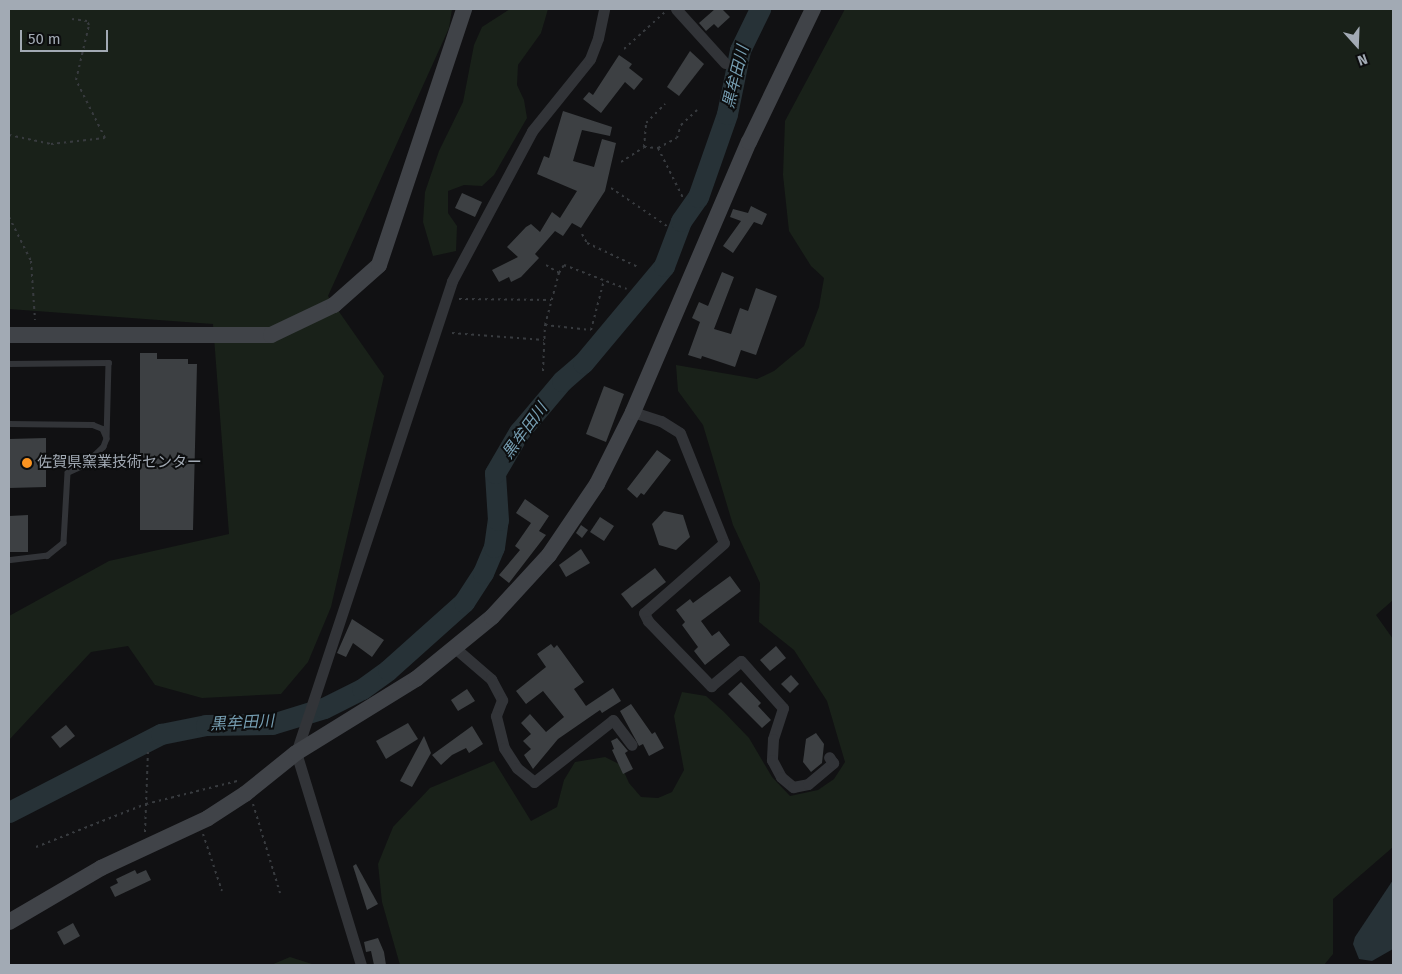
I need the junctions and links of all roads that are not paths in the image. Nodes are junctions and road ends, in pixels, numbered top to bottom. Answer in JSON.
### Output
{"nodes":[{"id":1,"x":464,"y":9,"type":"edge"},
{"id":2,"x":604,"y":9,"type":"edge"},
{"id":3,"x":671,"y":9,"type":"edge"},
{"id":4,"x":813,"y":9,"type":"edge"},
{"id":5,"x":725,"y":63,"type":"dead end"},
{"id":6,"x":9,"y":335,"type":"edge"},
{"id":7,"x":9,"y":364,"type":"edge"},
{"id":8,"x":633,"y":412,"type":"junction"},
{"id":9,"x":9,"y":424,"type":"edge"},
{"id":10,"x":108,"y":439,"type":"junction"},
{"id":11,"x":9,"y":561,"type":"edge"},
{"id":12,"x":455,"y":648,"type":"junction"},
{"id":13,"x":632,"y":745,"type":"dead end"},
{"id":14,"x":296,"y":753,"type":"junction"},
{"id":15,"x":829,"y":757,"type":"dead end"},
{"id":16,"x":9,"y":922,"type":"edge"},
{"id":17,"x":361,"y":965,"type":"edge"}],
"edges":[{"from":1,"to":6,"type":"street"},
{"from":2,"to":14,"type":"street"},
{"from":3,"to":5,"type":"street"},
{"from":4,"to":8,"type":"street"},
{"from":7,"to":10,"type":"lane"},
{"from":8,"to":12,"type":"street"},
{"from":8,"to":15,"type":"street"},
{"from":9,"to":10,"type":"lane"},
{"from":10,"to":11,"type":"lane"},
{"from":12,"to":13,"type":"street"},
{"from":12,"to":14,"type":"street"},
{"from":14,"to":16,"type":"street"},
{"from":14,"to":17,"type":"street"}]}
